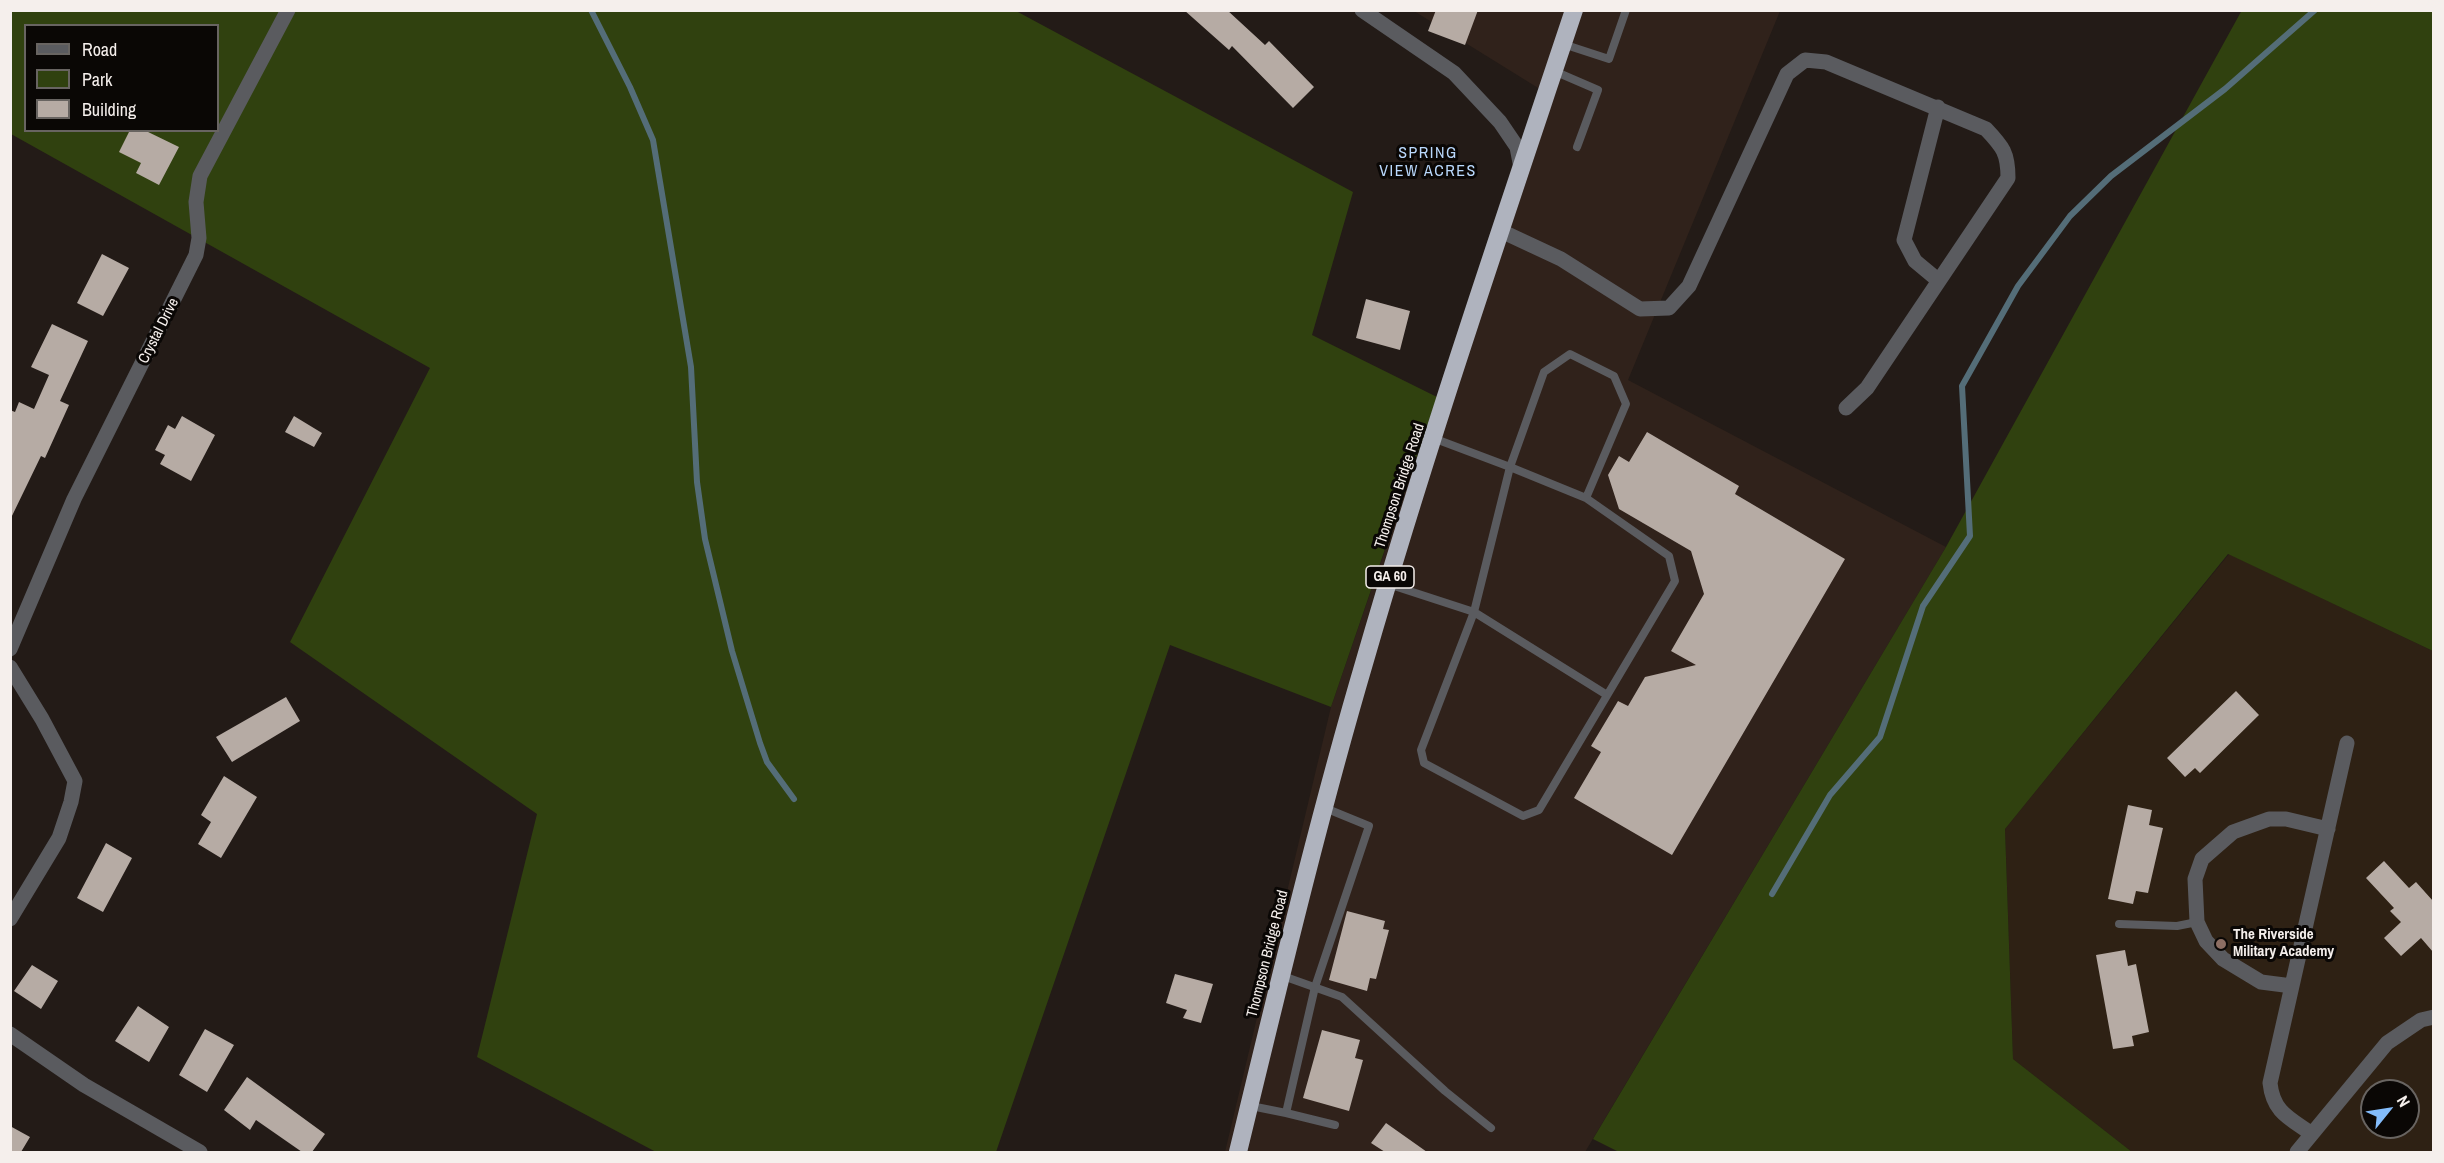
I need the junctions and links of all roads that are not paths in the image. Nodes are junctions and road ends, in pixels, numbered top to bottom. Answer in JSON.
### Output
{"nodes":[{"id":1,"x":288,"y":10,"type":"edge"},
{"id":2,"x":1362,"y":10,"type":"edge"},
{"id":3,"x":1574,"y":10,"type":"edge"},
{"id":4,"x":1626,"y":10,"type":"edge"},
{"id":5,"x":1563,"y":44,"type":"junction"},
{"id":6,"x":1554,"y":71,"type":"junction"},
{"id":7,"x":1938,"y":107,"type":"junction"},
{"id":8,"x":1577,"y":147,"type":"dead end"},
{"id":9,"x":1521,"y":170,"type":"junction"},
{"id":10,"x":1501,"y":231,"type":"junction"},
{"id":11,"x":1939,"y":281,"type":"junction"},
{"id":12,"x":1846,"y":408,"type":"dead end"},
{"id":13,"x":1433,"y":438,"type":"junction"},
{"id":14,"x":1510,"y":467,"type":"junction"},
{"id":15,"x":1586,"y":498,"type":"junction"},
{"id":16,"x":1388,"y":584,"type":"junction"},
{"id":17,"x":1474,"y":612,"type":"junction"},
{"id":18,"x":10,"y":649,"type":"edge"},
{"id":19,"x":10,"y":667,"type":"edge"},
{"id":20,"x":1607,"y":695,"type":"junction"},
{"id":21,"x":2347,"y":743,"type":"dead end"},
{"id":22,"x":1325,"y":808,"type":"junction"},
{"id":23,"x":2328,"y":829,"type":"junction"},
{"id":24,"x":10,"y":918,"type":"edge"},
{"id":25,"x":2197,"y":922,"type":"junction"},
{"id":26,"x":2119,"y":924,"type":"dead end"},
{"id":27,"x":1281,"y":975,"type":"junction"},
{"id":28,"x":2292,"y":986,"type":"junction"},
{"id":29,"x":1315,"y":987,"type":"junction"},
{"id":30,"x":2433,"y":1017,"type":"edge"},
{"id":31,"x":10,"y":1034,"type":"edge"},
{"id":32,"x":1249,"y":1105,"type":"junction"},
{"id":33,"x":1286,"y":1113,"type":"junction"},
{"id":34,"x":1335,"y":1125,"type":"dead end"},
{"id":35,"x":1491,"y":1128,"type":"dead end"},
{"id":36,"x":2312,"y":1134,"type":"junction"},
{"id":37,"x":200,"y":1152,"type":"edge"},
{"id":38,"x":1238,"y":1152,"type":"edge"},
{"id":39,"x":2296,"y":1152,"type":"edge"}],
"edges":[{"from":1,"to":18,"type":"street","name":"Crystal Drive"},
{"from":2,"to":9,"type":"street"},
{"from":3,"to":5,"type":"highway","name":"Thompson Bridge Road","number":"GA 60"},
{"from":4,"to":5,"type":"lane"},
{"from":5,"to":6,"type":"highway","name":"Thompson Bridge Road","number":"GA 60"},
{"from":6,"to":8,"type":"lane"},
{"from":6,"to":9,"type":"highway","name":"Thompson Bridge Road","number":"GA 60"},
{"from":7,"to":10,"type":"street"},
{"from":7,"to":11,"type":"street"},
{"from":7,"to":11,"type":"street"},
{"from":9,"to":10,"type":"highway","name":"Thompson Bridge Road","number":"GA 60"},
{"from":10,"to":13,"type":"highway","name":"Thompson Bridge Road","number":"GA 60"},
{"from":11,"to":12,"type":"street"},
{"from":13,"to":14,"type":"lane"},
{"from":13,"to":16,"type":"highway","name":"Thompson Bridge Road","number":"GA 60"},
{"from":14,"to":15,"type":"lane"},
{"from":14,"to":15,"type":"lane"},
{"from":14,"to":17,"type":"lane"},
{"from":15,"to":20,"type":"lane"},
{"from":16,"to":17,"type":"lane"},
{"from":16,"to":22,"type":"highway","name":"Thompson Bridge Road","number":"GA 60"},
{"from":17,"to":20,"type":"lane"},
{"from":17,"to":20,"type":"lane"},
{"from":19,"to":24,"type":"street"},
{"from":21,"to":23,"type":"street"},
{"from":22,"to":27,"type":"highway","name":"Thompson Bridge Road","number":"GA 60"},
{"from":22,"to":29,"type":"lane"},
{"from":23,"to":25,"type":"street"},
{"from":23,"to":28,"type":"street"},
{"from":25,"to":26,"type":"lane"},
{"from":25,"to":28,"type":"street"},
{"from":27,"to":29,"type":"lane"},
{"from":27,"to":32,"type":"highway","name":"Thompson Bridge Road","number":"GA 60"},
{"from":28,"to":36,"type":"street"},
{"from":29,"to":33,"type":"lane"},
{"from":29,"to":35,"type":"lane"},
{"from":30,"to":36,"type":"street"},
{"from":31,"to":37,"type":"street"},
{"from":32,"to":33,"type":"lane"},
{"from":32,"to":38,"type":"highway","name":"Thompson Bridge Road","number":"GA 60"},
{"from":33,"to":34,"type":"lane"},
{"from":36,"to":39,"type":"street"}]}
